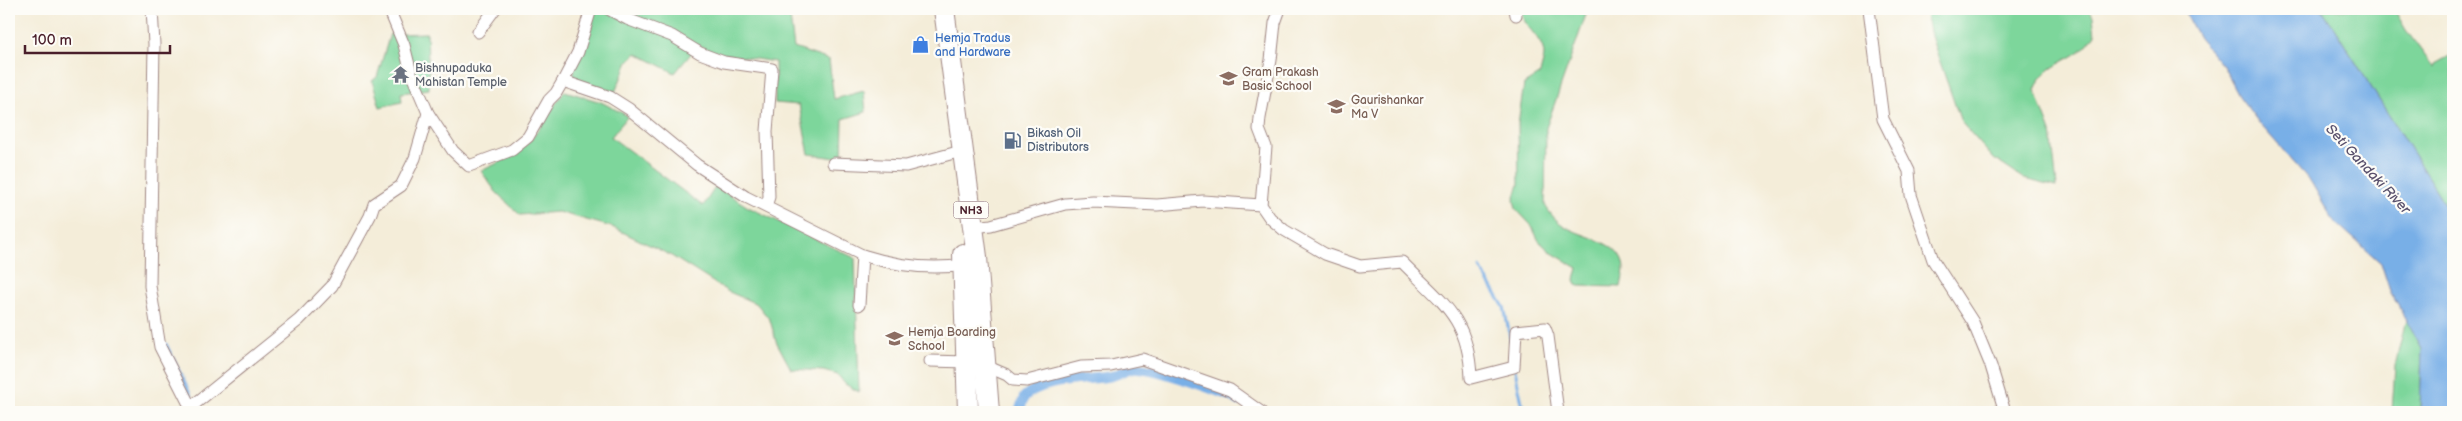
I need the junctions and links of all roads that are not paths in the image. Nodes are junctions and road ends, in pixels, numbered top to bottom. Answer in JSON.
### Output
{"nodes":[{"id":1,"x":152,"y":9,"type":"edge"},
{"id":2,"x":390,"y":9,"type":"edge"},
{"id":3,"x":495,"y":9,"type":"edge"},
{"id":4,"x":591,"y":9,"type":"edge"},
{"id":5,"x":608,"y":9,"type":"edge"},
{"id":6,"x":934,"y":9,"type":"edge"},
{"id":7,"x":944,"y":9,"type":"edge"},
{"id":8,"x":1280,"y":9,"type":"edge"},
{"id":9,"x":1869,"y":9,"type":"edge"},
{"id":10,"x":478,"y":32,"type":"dead end"},
{"id":11,"x":563,"y":81,"type":"junction"},
{"id":12,"x":428,"y":113,"type":"junction"},
{"id":13,"x":954,"y":153,"type":"junction"},
{"id":14,"x":833,"y":163,"type":"dead end"},
{"id":15,"x":1261,"y":205,"type":"junction"},
{"id":16,"x":766,"y":206,"type":"junction"},
{"id":17,"x":973,"y":227,"type":"junction"},
{"id":18,"x":862,"y":255,"type":"junction"},
{"id":19,"x":970,"y":264,"type":"junction"},
{"id":20,"x":859,"y":305,"type":"dead end"},
{"id":21,"x":930,"y":361,"type":"dead end"},
{"id":22,"x":976,"y":364,"type":"junction"},
{"id":23,"x":192,"y":410,"type":"edge"},
{"id":24,"x":968,"y":412,"type":"edge"},
{"id":25,"x":989,"y":412,"type":"edge"},
{"id":26,"x":1261,"y":412,"type":"edge"},
{"id":27,"x":1558,"y":412,"type":"edge"},
{"id":28,"x":2005,"y":412,"type":"edge"}],
"edges":[{"from":1,"to":23,"type":"street"},
{"from":2,"to":12,"type":"street"},
{"from":3,"to":10,"type":"street"},
{"from":4,"to":11,"type":"street"},
{"from":5,"to":16,"type":"street"},
{"from":6,"to":13,"type":"highway"},
{"from":7,"to":17,"type":"highway","number":"NH3"},
{"from":8,"to":15,"type":"street"},
{"from":9,"to":28,"type":"street"},
{"from":11,"to":12,"type":"street"},
{"from":11,"to":16,"type":"street"},
{"from":12,"to":23,"type":"street"},
{"from":13,"to":14,"type":"street"},
{"from":13,"to":19,"type":"highway"},
{"from":15,"to":17,"type":"street"},
{"from":15,"to":27,"type":"street"},
{"from":16,"to":18,"type":"street"},
{"from":17,"to":19,"type":"highway","number":"NH3"},
{"from":18,"to":19,"type":"street"},
{"from":18,"to":20,"type":"street"},
{"from":19,"to":22,"type":"highway"},
{"from":21,"to":22,"type":"street"},
{"from":22,"to":24,"type":"highway"},
{"from":22,"to":25,"type":"highway"},
{"from":22,"to":26,"type":"street"}]}
